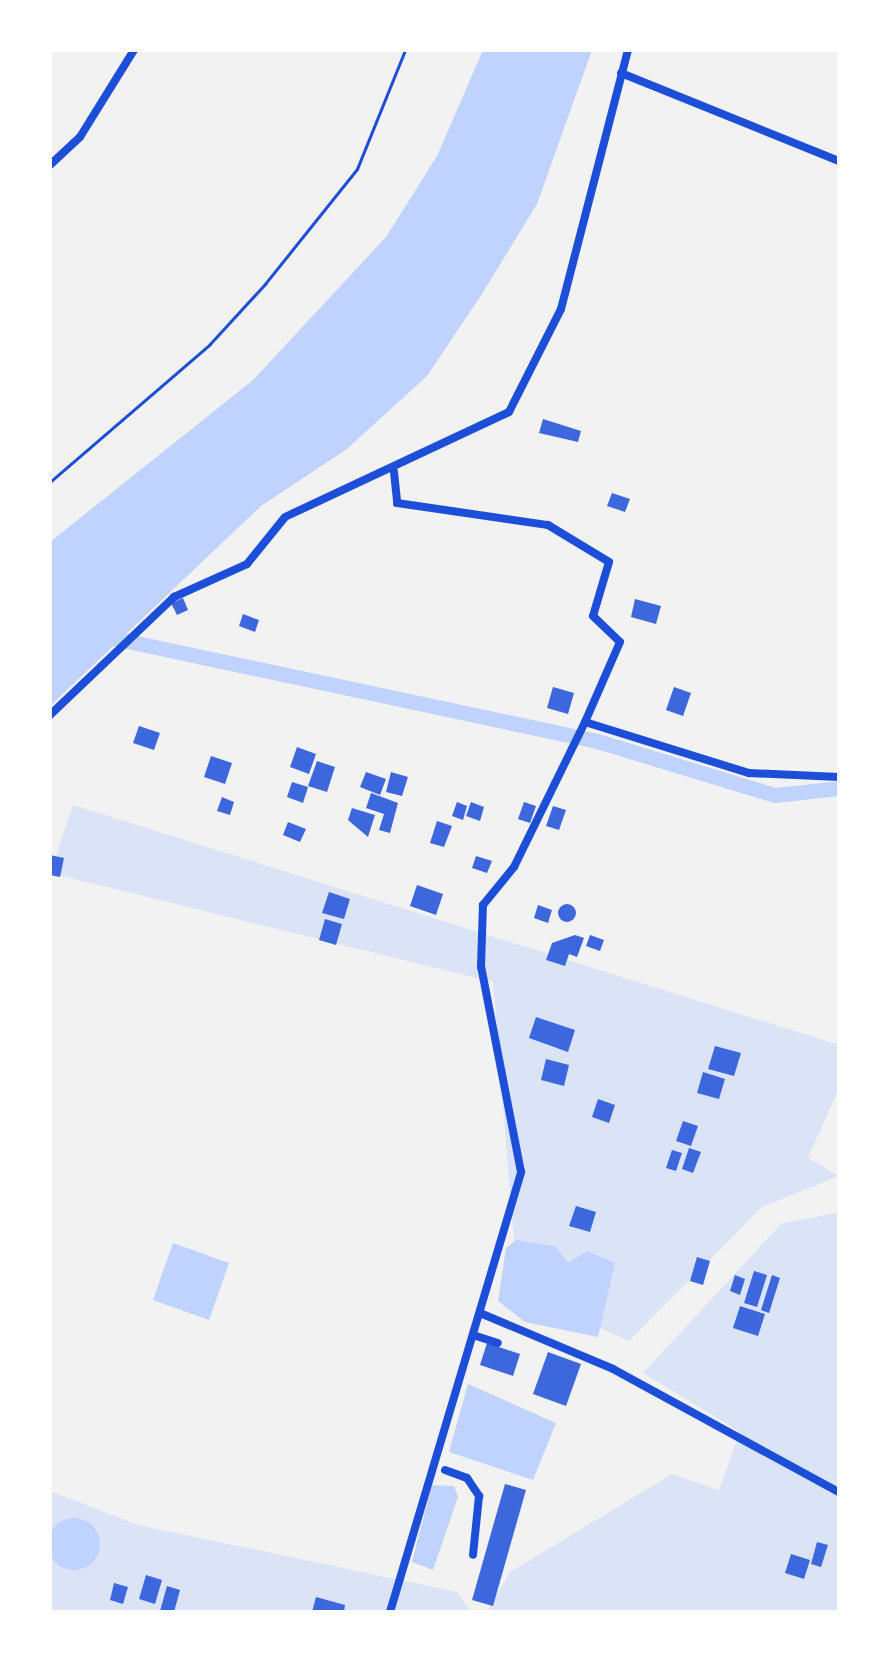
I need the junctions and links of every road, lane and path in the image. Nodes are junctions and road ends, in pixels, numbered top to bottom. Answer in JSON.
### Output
{"nodes":[{"id":1,"x":134,"y":50,"type":"edge"},
{"id":2,"x":405,"y":50,"type":"edge"},
{"id":3,"x":628,"y":50,"type":"edge"},
{"id":4,"x":622,"y":73,"type":"junction"},
{"id":5,"x":839,"y":161,"type":"edge"},
{"id":6,"x":50,"y":165,"type":"edge"},
{"id":7,"x":394,"y":472,"type":"junction"},
{"id":8,"x":50,"y":482,"type":"edge"},
{"id":9,"x":50,"y":715,"type":"edge"},
{"id":10,"x":583,"y":726,"type":"junction"},
{"id":11,"x":839,"y":777,"type":"edge"},
{"id":12,"x":480,"y":1314,"type":"junction"},
{"id":13,"x":473,"y":1334,"type":"junction"},
{"id":14,"x":498,"y":1343,"type":"dead end"},
{"id":15,"x":444,"y":1470,"type":"dead end"},
{"id":16,"x":839,"y":1492,"type":"edge"},
{"id":17,"x":474,"y":1555,"type":"dead end"},
{"id":18,"x":390,"y":1612,"type":"edge"}],
"edges":[{"from":1,"to":6,"type":"street"},
{"from":2,"to":8,"type":"path"},
{"from":3,"to":4,"type":"street"},
{"from":4,"to":5,"type":"street"},
{"from":4,"to":7,"type":"street"},
{"from":7,"to":9,"type":"street"},
{"from":7,"to":10,"type":"street"},
{"from":10,"to":11,"type":"street"},
{"from":10,"to":12,"type":"street"},
{"from":12,"to":13,"type":"street"},
{"from":12,"to":16,"type":"street"},
{"from":13,"to":14,"type":"street"},
{"from":13,"to":18,"type":"street"},
{"from":15,"to":17,"type":"street"}]}
